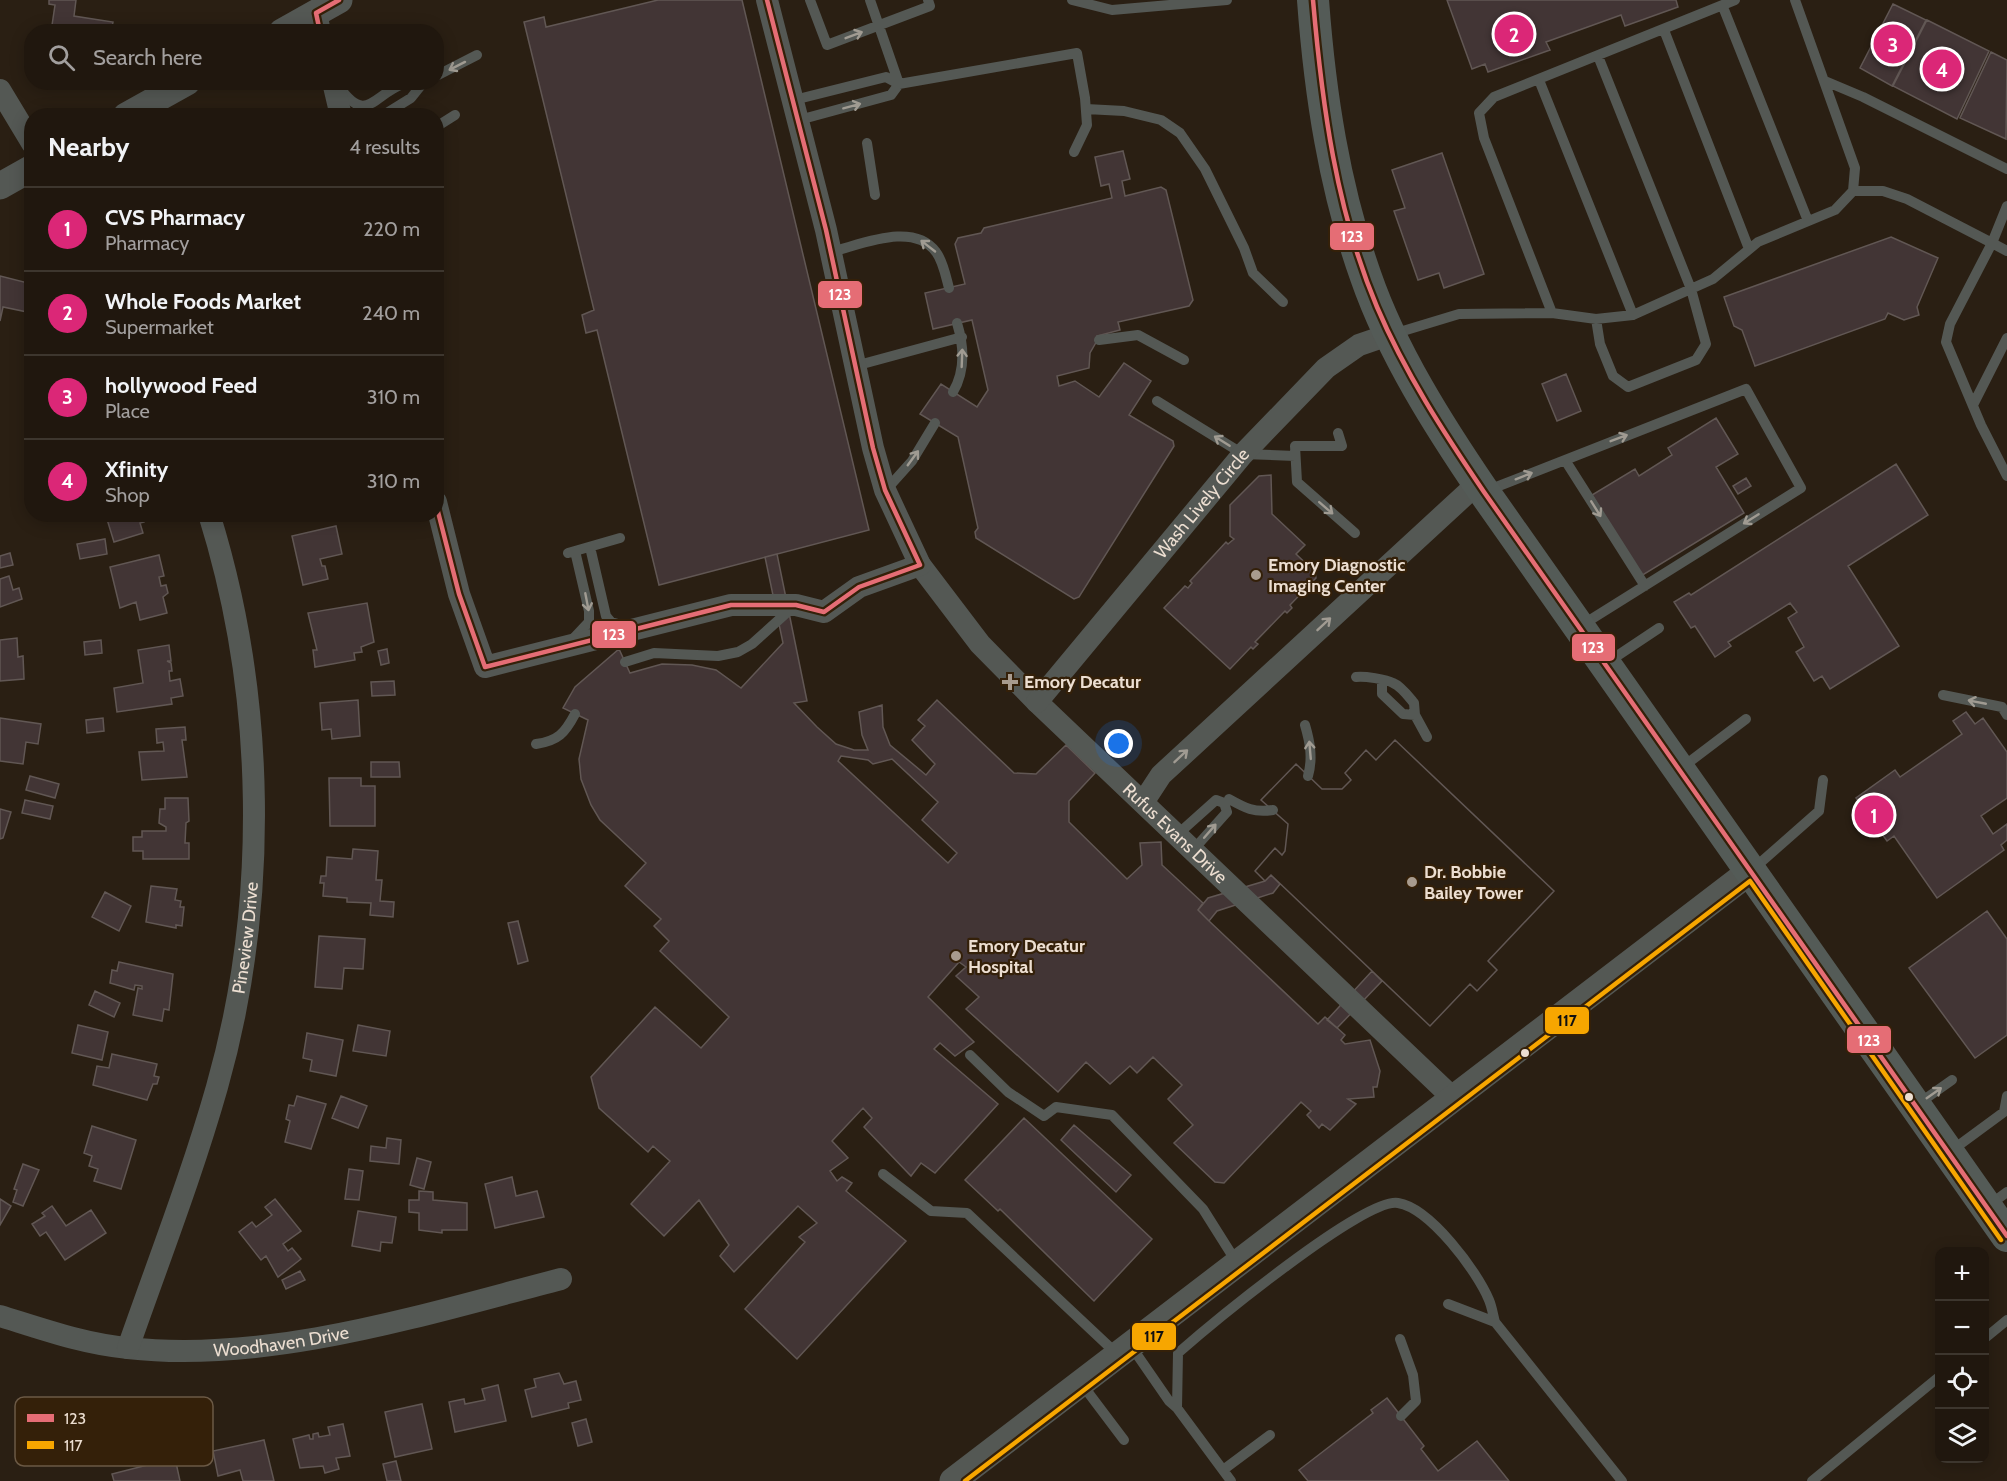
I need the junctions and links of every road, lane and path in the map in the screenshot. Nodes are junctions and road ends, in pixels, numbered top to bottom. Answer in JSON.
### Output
{"nodes":[{"id":1,"x":339,"y":0,"type":"edge"},
{"id":2,"x":767,"y":0,"type":"edge"},
{"id":3,"x":810,"y":0,"type":"edge"},
{"id":4,"x":870,"y":0,"type":"edge"},
{"id":5,"x":928,"y":0,"type":"edge"},
{"id":6,"x":1072,"y":0,"type":"edge"},
{"id":7,"x":1227,"y":0,"type":"edge"},
{"id":8,"x":1313,"y":0,"type":"edge"},
{"id":9,"x":1735,"y":0,"type":"edge"},
{"id":10,"x":1795,"y":0,"type":"edge"},
{"id":11,"x":1723,"y":7,"type":"junction"},
{"id":12,"x":318,"y":22,"type":"edge"},
{"id":13,"x":881,"y":25,"type":"junction"},
{"id":14,"x":1664,"y":30,"type":"junction"},
{"id":15,"x":477,"y":55,"type":"dead end"},
{"id":16,"x":1598,"y":56,"type":"junction"},
{"id":17,"x":444,"y":72,"type":"edge"},
{"id":18,"x":1539,"y":80,"type":"junction"},
{"id":19,"x":1825,"y":81,"type":"junction"},
{"id":20,"x":899,"y":84,"type":"junction"},
{"id":21,"x":0,"y":90,"type":"edge"},
{"id":22,"x":173,"y":90,"type":"edge"},
{"id":23,"x":336,"y":90,"type":"edge"},
{"id":24,"x":341,"y":90,"type":"edge"},
{"id":25,"x":393,"y":90,"type":"edge"},
{"id":26,"x":417,"y":90,"type":"edge"},
{"id":27,"x":140,"y":108,"type":"edge"},
{"id":28,"x":340,"y":108,"type":"edge"},
{"id":29,"x":395,"y":108,"type":"edge"},
{"id":30,"x":1086,"y":109,"type":"junction"},
{"id":31,"x":796,"y":110,"type":"junction"},
{"id":32,"x":455,"y":115,"type":"dead end"},
{"id":33,"x":444,"y":122,"type":"edge"},
{"id":34,"x":24,"y":130,"type":"edge"},
{"id":35,"x":867,"y":142,"type":"dead end"},
{"id":36,"x":1074,"y":152,"type":"dead end"},
{"id":37,"x":2007,"y":169,"type":"edge"},
{"id":38,"x":24,"y":172,"type":"edge"},
{"id":39,"x":0,"y":186,"type":"edge"},
{"id":40,"x":1853,"y":191,"type":"junction"},
{"id":41,"x":875,"y":195,"type":"dead end"},
{"id":42,"x":2007,"y":206,"type":"edge"},
{"id":43,"x":1808,"y":221,"type":"junction"},
{"id":44,"x":1992,"y":243,"type":"junction"},
{"id":45,"x":1749,"y":249,"type":"junction"},
{"id":46,"x":2007,"y":251,"type":"edge"},
{"id":47,"x":830,"y":252,"type":"junction"},
{"id":48,"x":949,"y":288,"type":"dead end"},
{"id":49,"x":1691,"y":289,"type":"junction"},
{"id":50,"x":1283,"y":302,"type":"dead end"},
{"id":51,"x":1552,"y":313,"type":"junction"},
{"id":52,"x":1633,"y":315,"type":"junction"},
{"id":53,"x":1596,"y":319,"type":"junction"},
{"id":54,"x":957,"y":322,"type":"dead end"},
{"id":55,"x":1392,"y":334,"type":"junction"},
{"id":56,"x":962,"y":337,"type":"junction"},
{"id":57,"x":2007,"y":338,"type":"edge"},
{"id":58,"x":1099,"y":340,"type":"dead end"},
{"id":59,"x":2004,"y":352,"type":"edge"},
{"id":60,"x":1184,"y":360,"type":"dead end"},
{"id":61,"x":855,"y":366,"type":"junction"},
{"id":62,"x":953,"y":392,"type":"dead end"},
{"id":63,"x":1157,"y":401,"type":"dead end"},
{"id":64,"x":1973,"y":405,"type":"junction"},
{"id":65,"x":935,"y":423,"type":"dead end"},
{"id":66,"x":1338,"y":433,"type":"dead end"},
{"id":67,"x":1244,"y":454,"type":"junction"},
{"id":68,"x":1295,"y":456,"type":"junction"},
{"id":69,"x":1565,"y":460,"type":"junction"},
{"id":70,"x":2007,"y":476,"type":"edge"},
{"id":71,"x":1481,"y":487,"type":"junction"},
{"id":72,"x":885,"y":490,"type":"junction"},
{"id":73,"x":211,"y":522,"type":"edge"},
{"id":74,"x":441,"y":522,"type":"edge"},
{"id":75,"x":1355,"y":533,"type":"dead end"},
{"id":76,"x":620,"y":538,"type":"dead end"},
{"id":77,"x":590,"y":547,"type":"junction"},
{"id":78,"x":920,"y":565,"type":"junction"},
{"id":79,"x":1645,"y":586,"type":"junction"},
{"id":80,"x":796,"y":605,"type":"junction"},
{"id":81,"x":1580,"y":627,"type":"junction"},
{"id":82,"x":635,"y":628,"type":"junction"},
{"id":83,"x":1659,"y":628,"type":"dead end"},
{"id":84,"x":567,"y":645,"type":"junction"},
{"id":85,"x":626,"y":662,"type":"dead end"},
{"id":86,"x":1605,"y":664,"type":"junction"},
{"id":87,"x":1356,"y":677,"type":"dead end"},
{"id":88,"x":1382,"y":682,"type":"junction"},
{"id":89,"x":1943,"y":696,"type":"dead end"},
{"id":90,"x":1037,"y":702,"type":"junction"},
{"id":91,"x":575,"y":714,"type":"dead end"},
{"id":92,"x":1415,"y":715,"type":"junction"},
{"id":93,"x":2007,"y":715,"type":"edge"},
{"id":94,"x":1746,"y":719,"type":"dead end"},
{"id":95,"x":1305,"y":724,"type":"dead end"},
{"id":96,"x":1427,"y":737,"type":"dead end"},
{"id":97,"x":536,"y":744,"type":"dead end"},
{"id":98,"x":1680,"y":769,"type":"junction"},
{"id":99,"x":1308,"y":776,"type":"dead end"},
{"id":100,"x":1823,"y":780,"type":"dead end"},
{"id":101,"x":1229,"y":799,"type":"dead end"},
{"id":102,"x":1144,"y":801,"type":"junction"},
{"id":103,"x":1273,"y":810,"type":"dead end"},
{"id":104,"x":1752,"y":870,"type":"junction"},
{"id":105,"x":970,"y":1055,"type":"dead end"},
{"id":106,"x":1952,"y":1080,"type":"dead end"},
{"id":107,"x":2007,"y":1096,"type":"edge"},
{"id":108,"x":1453,"y":1098,"type":"junction"},
{"id":109,"x":1915,"y":1106,"type":"junction"},
{"id":110,"x":2005,"y":1112,"type":"edge"},
{"id":111,"x":1949,"y":1153,"type":"junction"},
{"id":112,"x":883,"y":1174,"type":"dead end"},
{"id":113,"x":1997,"y":1200,"type":"edge"},
{"id":114,"x":2007,"y":1236,"type":"edge"},
{"id":115,"x":1238,"y":1263,"type":"junction"},
{"id":116,"x":561,"y":1279,"type":"dead end"},
{"id":117,"x":1448,"y":1304,"type":"dead end"},
{"id":118,"x":0,"y":1316,"type":"edge"},
{"id":119,"x":2007,"y":1320,"type":"edge"},
{"id":120,"x":1495,"y":1322,"type":"junction"},
{"id":121,"x":1989,"y":1335,"type":"edge"},
{"id":122,"x":1400,"y":1339,"type":"dead end"},
{"id":123,"x":128,"y":1348,"type":"junction"},
{"id":124,"x":1124,"y":1349,"type":"junction"},
{"id":125,"x":1935,"y":1380,"type":"edge"},
{"id":126,"x":1080,"y":1383,"type":"junction"},
{"id":127,"x":1177,"y":1408,"type":"junction"},
{"id":128,"x":1401,"y":1416,"type":"dead end"},
{"id":129,"x":1270,"y":1435,"type":"dead end"},
{"id":130,"x":1124,"y":1440,"type":"dead end"},
{"id":131,"x":1222,"y":1470,"type":"junction"},
{"id":132,"x":953,"y":1481,"type":"edge"},
{"id":133,"x":1231,"y":1481,"type":"edge"},
{"id":134,"x":1623,"y":1481,"type":"edge"},
{"id":135,"x":1812,"y":1481,"type":"edge"}],
"edges":[{"from":1,"to":12,"type":"street"},
{"from":2,"to":31,"type":"street","name":"Rufus Evans Drive"},
{"from":3,"to":13,"type":"lane","one_way":true},
{"from":4,"to":13,"type":"lane"},
{"from":5,"to":13,"type":"lane"},
{"from":6,"to":7,"type":"lane"},
{"from":8,"to":55,"type":"main road"},
{"from":9,"to":11,"type":"lane"},
{"from":10,"to":19,"type":"lane"},
{"from":11,"to":14,"type":"lane"},
{"from":11,"to":43,"type":"lane"},
{"from":13,"to":20,"type":"lane"},
{"from":14,"to":16,"type":"lane"},
{"from":14,"to":45,"type":"lane"},
{"from":15,"to":17,"type":"lane","one_way":true},
{"from":16,"to":18,"type":"lane"},
{"from":16,"to":49,"type":"lane"},
{"from":18,"to":51,"type":"lane"},
{"from":18,"to":52,"type":"lane"},
{"from":19,"to":37,"type":"lane"},
{"from":19,"to":40,"type":"lane"},
{"from":20,"to":30,"type":"lane"},
{"from":31,"to":20,"type":"lane","one_way":true},
{"from":20,"to":31,"type":"lane"},
{"from":21,"to":34,"type":"street"},
{"from":22,"to":27,"type":"street"},
{"from":23,"to":28,"type":"street"},
{"from":24,"to":25,"type":"lane"},
{"from":26,"to":29,"type":"lane"},
{"from":30,"to":36,"type":"lane"},
{"from":30,"to":50,"type":"lane"},
{"from":31,"to":47,"type":"street","name":"Rufus Evans Drive"},
{"from":32,"to":33,"type":"lane"},
{"from":35,"to":41,"type":"lane"},
{"from":38,"to":39,"type":"street"},
{"from":40,"to":43,"type":"lane"},
{"from":40,"to":44,"type":"lane"},
{"from":42,"to":44,"type":"lane"},
{"from":43,"to":45,"type":"lane"},
{"from":44,"to":46,"type":"lane"},
{"from":44,"to":64,"type":"lane"},
{"from":45,"to":49,"type":"lane"},
{"from":48,"to":47,"type":"lane","one_way":true},
{"from":47,"to":61,"type":"street","name":"Rufus Evans Drive"},
{"from":49,"to":52,"type":"lane"},
{"from":49,"to":53,"type":"lane"},
{"from":51,"to":53,"type":"lane"},
{"from":51,"to":55,"type":"lane"},
{"from":52,"to":53,"type":"lane"},
{"from":54,"to":56,"type":"lane"},
{"from":55,"to":67,"type":"street","name":"Wash Lively Circle"},
{"from":55,"to":71,"type":"main road"},
{"from":56,"to":61,"type":"lane"},
{"from":62,"to":56,"type":"lane","one_way":true},
{"from":57,"to":59,"type":"lane"},
{"from":58,"to":60,"type":"lane"},
{"from":59,"to":64,"type":"lane"},
{"from":61,"to":72,"type":"street","name":"Rufus Evans Drive"},
{"from":67,"to":63,"type":"lane","one_way":true},
{"from":64,"to":70,"type":"lane"},
{"from":72,"to":65,"type":"lane","one_way":true},
{"from":66,"to":68,"type":"lane"},
{"from":67,"to":68,"type":"lane"},
{"from":67,"to":90,"type":"street","name":"Wash Lively Circle"},
{"from":68,"to":75,"type":"lane","one_way":true},
{"from":71,"to":69,"type":"lane","one_way":true},
{"from":69,"to":79,"type":"lane","one_way":true},
{"from":69,"to":79,"type":"lane","one_way":true},
{"from":71,"to":81,"type":"main road"},
{"from":102,"to":71,"type":"street","one_way":true},
{"from":72,"to":78,"type":"street","name":"Rufus Evans Drive"},
{"from":73,"to":123,"type":"street","name":"Pineview Drive"},
{"from":74,"to":84,"type":"street"},
{"from":76,"to":77,"type":"lane"},
{"from":77,"to":82,"type":"lane"},
{"from":77,"to":84,"type":"lane","one_way":true},
{"from":78,"to":80,"type":"street"},
{"from":78,"to":90,"type":"street","name":"Rufus Evans Drive"},
{"from":79,"to":81,"type":"lane"},
{"from":80,"to":82,"type":"street"},
{"from":80,"to":85,"type":"lane"},
{"from":81,"to":86,"type":"main road"},
{"from":82,"to":84,"type":"street"},
{"from":83,"to":86,"type":"lane"},
{"from":86,"to":98,"type":"main road"},
{"from":87,"to":88,"type":"lane"},
{"from":88,"to":92,"type":"lane"},
{"from":88,"to":92,"type":"lane"},
{"from":93,"to":89,"type":"lane","one_way":true},
{"from":90,"to":102,"type":"street","name":"Rufus Evans Drive"},
{"from":91,"to":97,"type":"lane"},
{"from":92,"to":96,"type":"lane"},
{"from":94,"to":98,"type":"lane"},
{"from":99,"to":95,"type":"lane","one_way":true},
{"from":98,"to":104,"type":"main road"},
{"from":100,"to":104,"type":"lane"},
{"from":101,"to":103,"type":"lane"},
{"from":102,"to":108,"type":"street","name":"Rufus Evans Drive"},
{"from":104,"to":108,"type":"street"},
{"from":104,"to":109,"type":"main road"},
{"from":105,"to":115,"type":"lane"},
{"from":109,"to":106,"type":"lane","one_way":true},
{"from":107,"to":110,"type":"lane"},
{"from":108,"to":115,"type":"street"},
{"from":109,"to":111,"type":"main road"},
{"from":110,"to":111,"type":"lane"},
{"from":111,"to":113,"type":"main road"},
{"from":112,"to":124,"type":"lane"},
{"from":113,"to":114,"type":"main road"},
{"from":115,"to":124,"type":"street"},
{"from":116,"to":123,"type":"street","name":"Woodhaven Drive"},
{"from":117,"to":120,"type":"lane"},
{"from":118,"to":123,"type":"street","name":"Woodhaven Drive"},
{"from":119,"to":121,"type":"lane"},
{"from":120,"to":127,"type":"lane"},
{"from":120,"to":134,"type":"lane"},
{"from":122,"to":128,"type":"lane"},
{"from":124,"to":126,"type":"street"},
{"from":124,"to":127,"type":"lane"},
{"from":125,"to":135,"type":"lane"},
{"from":126,"to":130,"type":"lane"},
{"from":126,"to":132,"type":"street"},
{"from":127,"to":131,"type":"lane"},
{"from":129,"to":131,"type":"lane"},
{"from":131,"to":133,"type":"lane"}]}
